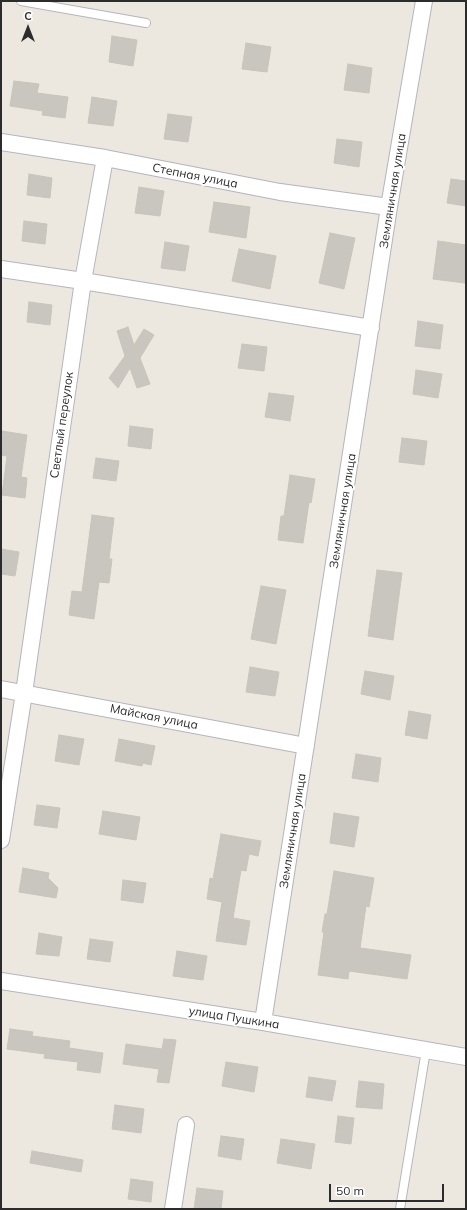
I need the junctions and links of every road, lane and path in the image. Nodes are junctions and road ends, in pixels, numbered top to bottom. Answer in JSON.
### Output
{"nodes":[{"id":1,"x":21,"y":1,"type":"edge"},
{"id":2,"x":424,"y":1,"type":"edge"},
{"id":3,"x":146,"y":23,"type":"dead end"},
{"id":4,"x":1,"y":142,"type":"edge"},
{"id":5,"x":105,"y":158,"type":"junction"},
{"id":6,"x":390,"y":207,"type":"junction"},
{"id":7,"x":1,"y":269,"type":"edge"},
{"id":8,"x":83,"y":281,"type":"junction"},
{"id":9,"x":371,"y":328,"type":"junction"},
{"id":10,"x":1,"y":690,"type":"edge"},
{"id":11,"x":24,"y":693,"type":"junction"},
{"id":12,"x":306,"y":746,"type":"junction"},
{"id":13,"x":1,"y":840,"type":"edge"},
{"id":14,"x":1,"y":981,"type":"edge"},
{"id":15,"x":263,"y":1022,"type":"junction"},
{"id":16,"x":426,"y":1050,"type":"junction"},
{"id":17,"x":466,"y":1057,"type":"edge"},
{"id":18,"x":186,"y":1125,"type":"dead end"},
{"id":19,"x":173,"y":1209,"type":"edge"},
{"id":20,"x":400,"y":1209,"type":"edge"}],
"edges":[{"from":1,"to":3,"type":"lane"},
{"from":2,"to":6,"type":"street","name":"Земляничная улица"},
{"from":4,"to":5,"type":"street","name":"Степная улица"},
{"from":5,"to":6,"type":"street","name":"Степная улица"},
{"from":5,"to":8,"type":"street","name":"Светлый переулок"},
{"from":6,"to":9,"type":"street","name":"Земляничная улица"},
{"from":7,"to":8,"type":"street"},
{"from":8,"to":9,"type":"street"},
{"from":8,"to":11,"type":"street","name":"Светлый переулок"},
{"from":9,"to":12,"type":"street","name":"Земляничная улица"},
{"from":10,"to":11,"type":"street","name":"Майская улица"},
{"from":11,"to":12,"type":"street","name":"Майская улица"},
{"from":11,"to":13,"type":"street","name":"Светлый переулок"},
{"from":12,"to":15,"type":"street","name":"Земляничная улица"},
{"from":14,"to":15,"type":"street","name":"улица Пушкина"},
{"from":15,"to":16,"type":"street","name":"улица Пушкина"},
{"from":16,"to":17,"type":"street","name":"улица Пушкина"},
{"from":16,"to":20,"type":"lane"},
{"from":18,"to":19,"type":"street"}]}
